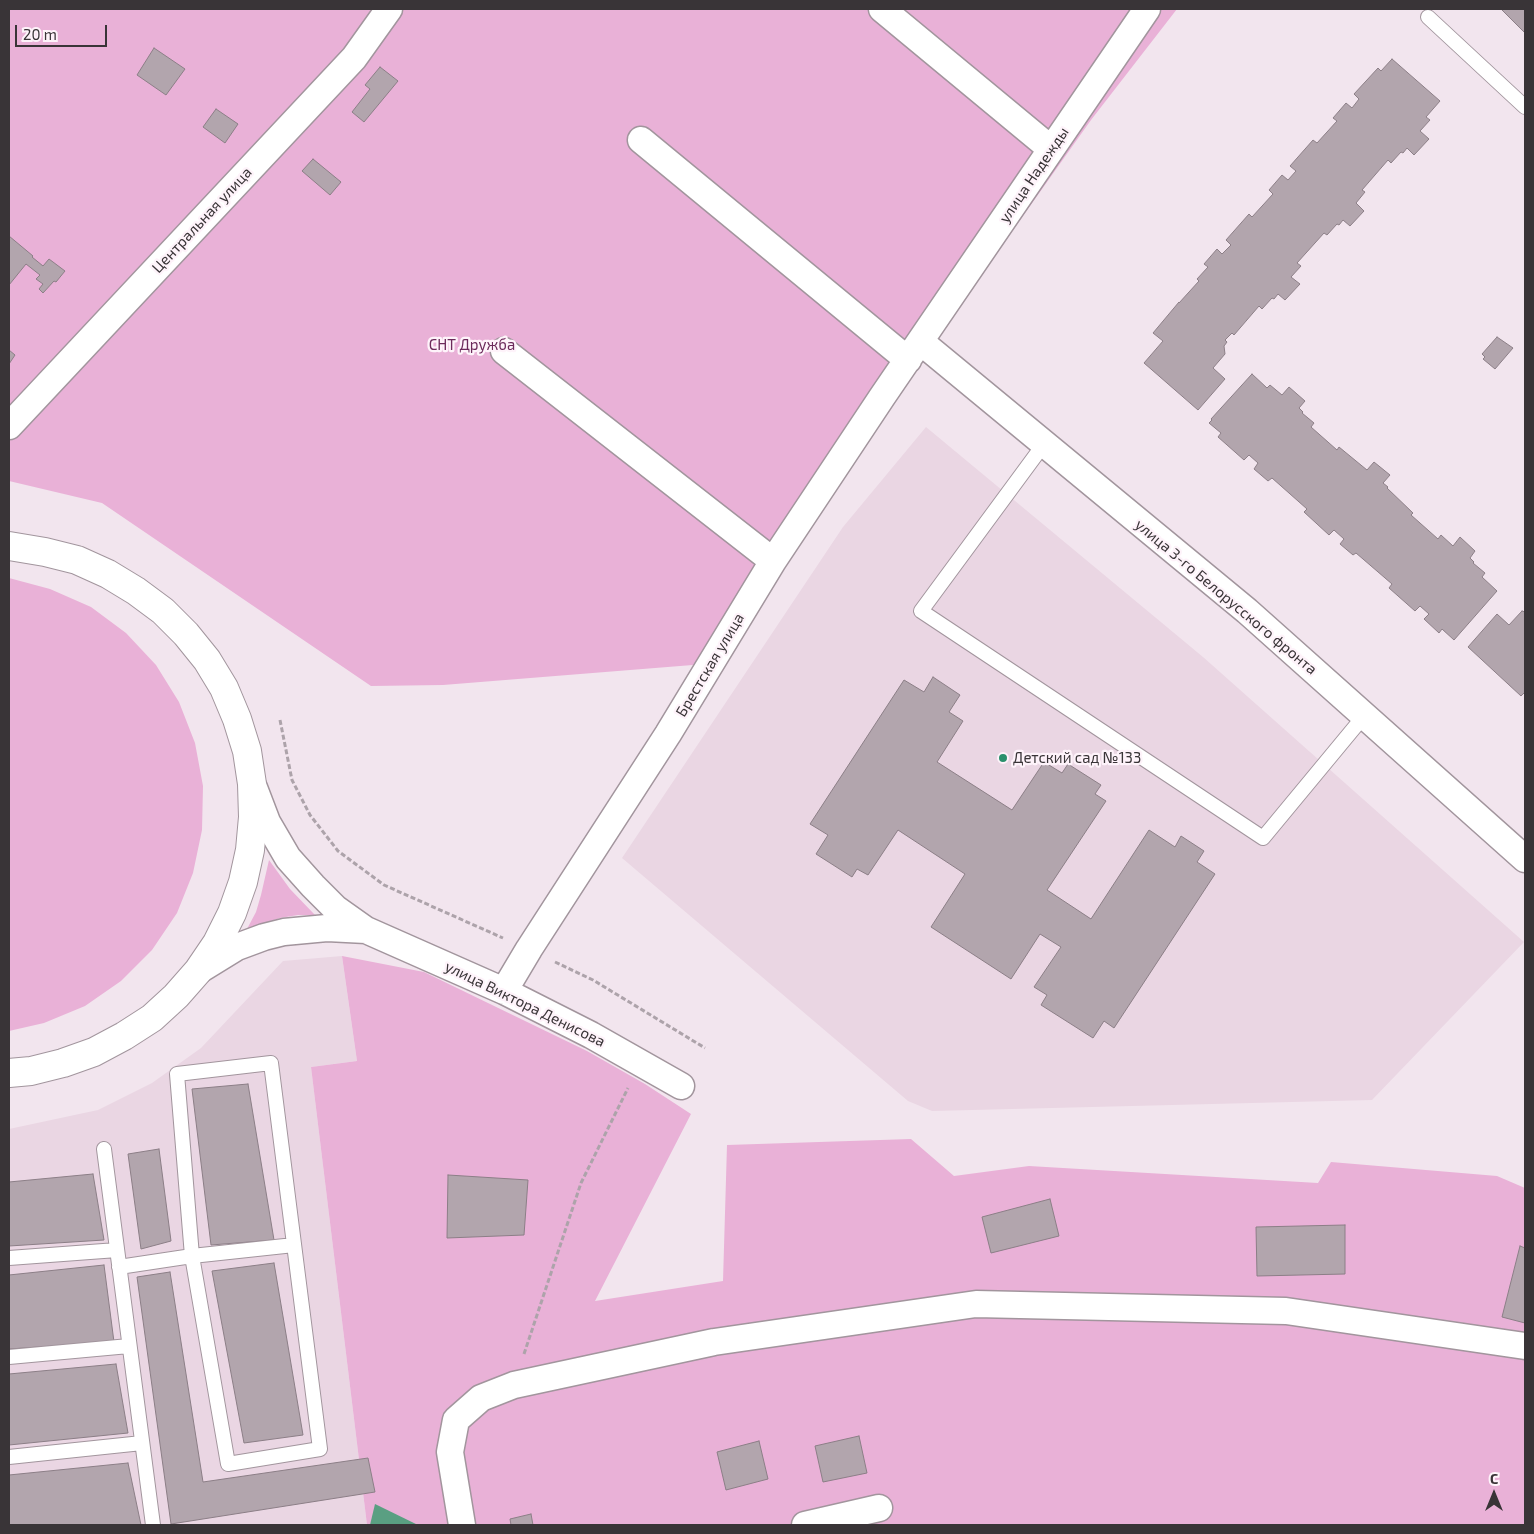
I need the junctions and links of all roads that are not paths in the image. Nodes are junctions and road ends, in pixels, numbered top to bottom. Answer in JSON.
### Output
{"nodes":[{"id":1,"x":389,"y":9,"type":"edge"},
{"id":2,"x":882,"y":9,"type":"edge"},
{"id":3,"x":1147,"y":9,"type":"edge"},
{"id":4,"x":1428,"y":17,"type":"dead end"},
{"id":5,"x":1525,"y":107,"type":"edge"},
{"id":6,"x":642,"y":140,"type":"dead end"},
{"id":7,"x":1051,"y":149,"type":"junction"},
{"id":8,"x":504,"y":351,"type":"dead end"},
{"id":9,"x":914,"y":351,"type":"junction"},
{"id":10,"x":9,"y":426,"type":"edge"},
{"id":11,"x":1044,"y":444,"type":"junction"},
{"id":12,"x":9,"y":546,"type":"edge"},
{"id":13,"x":774,"y":561,"type":"junction"},
{"id":14,"x":1364,"y":716,"type":"junction"},
{"id":15,"x":252,"y":784,"type":"junction"},
{"id":16,"x":1525,"y":859,"type":"edge"},
{"id":17,"x":366,"y":930,"type":"junction"},
{"id":18,"x":198,"y":971,"type":"junction"},
{"id":19,"x":504,"y":991,"type":"junction"},
{"id":20,"x":9,"y":1073,"type":"edge"},
{"id":21,"x":681,"y":1086,"type":"dead end"},
{"id":22,"x":104,"y":1150,"type":"dead end"},
{"id":23,"x":294,"y":1245,"type":"junction"},
{"id":24,"x":117,"y":1250,"type":"junction"},
{"id":25,"x":192,"y":1256,"type":"junction"},
{"id":26,"x":9,"y":1258,"type":"edge"},
{"id":27,"x":119,"y":1267,"type":"junction"},
{"id":28,"x":129,"y":1346,"type":"junction"},
{"id":29,"x":1525,"y":1346,"type":"edge"},
{"id":30,"x":9,"y":1357,"type":"edge"},
{"id":31,"x":142,"y":1443,"type":"junction"},
{"id":32,"x":9,"y":1457,"type":"edge"},
{"id":33,"x":879,"y":1508,"type":"dead end"},
{"id":34,"x":153,"y":1525,"type":"edge"},
{"id":35,"x":462,"y":1525,"type":"edge"},
{"id":36,"x":805,"y":1525,"type":"edge"}],
"edges":[{"from":1,"to":10,"type":"street","name":"Центральная улица"},
{"from":2,"to":7,"type":"street"},
{"from":3,"to":7,"type":"street","name":"улица Надежды"},
{"from":4,"to":5,"type":"lane"},
{"from":6,"to":9,"type":"street","name":"улица 3-го Белорусского фронта"},
{"from":7,"to":9,"type":"street","name":"улица Надежды"},
{"from":8,"to":13,"type":"street"},
{"from":9,"to":11,"type":"street","name":"улица 3-го Белорусского фронта"},
{"from":9,"to":13,"type":"street","name":"Брестская улица"},
{"from":11,"to":14,"type":"street","name":"улица 3-го Белорусского фронта"},
{"from":11,"to":14,"type":"lane"},
{"from":12,"to":15,"type":"main road"},
{"from":13,"to":19,"type":"street","name":"Брестская улица"},
{"from":14,"to":16,"type":"street","name":"улица 3-го Белорусского фронта"},
{"from":15,"to":17,"type":"street","name":"улица Виктора Денисова"},
{"from":15,"to":18,"type":"main road"},
{"from":17,"to":18,"type":"street","name":"улица Виктора Денисова"},
{"from":17,"to":19,"type":"street","name":"улица Виктора Денисова"},
{"from":18,"to":20,"type":"main road"},
{"from":19,"to":21,"type":"street","name":"улица Виктора Денисова"},
{"from":22,"to":24,"type":"lane"},
{"from":23,"to":25,"type":"lane"},
{"from":23,"to":25,"type":"lane"},
{"from":23,"to":25,"type":"lane"},
{"from":24,"to":26,"type":"lane"},
{"from":24,"to":27,"type":"lane"},
{"from":25,"to":27,"type":"lane"},
{"from":27,"to":28,"type":"lane"},
{"from":28,"to":30,"type":"lane"},
{"from":28,"to":31,"type":"lane"},
{"from":29,"to":35,"type":"street"},
{"from":31,"to":32,"type":"lane"},
{"from":31,"to":34,"type":"lane"},
{"from":33,"to":36,"type":"street"}]}
